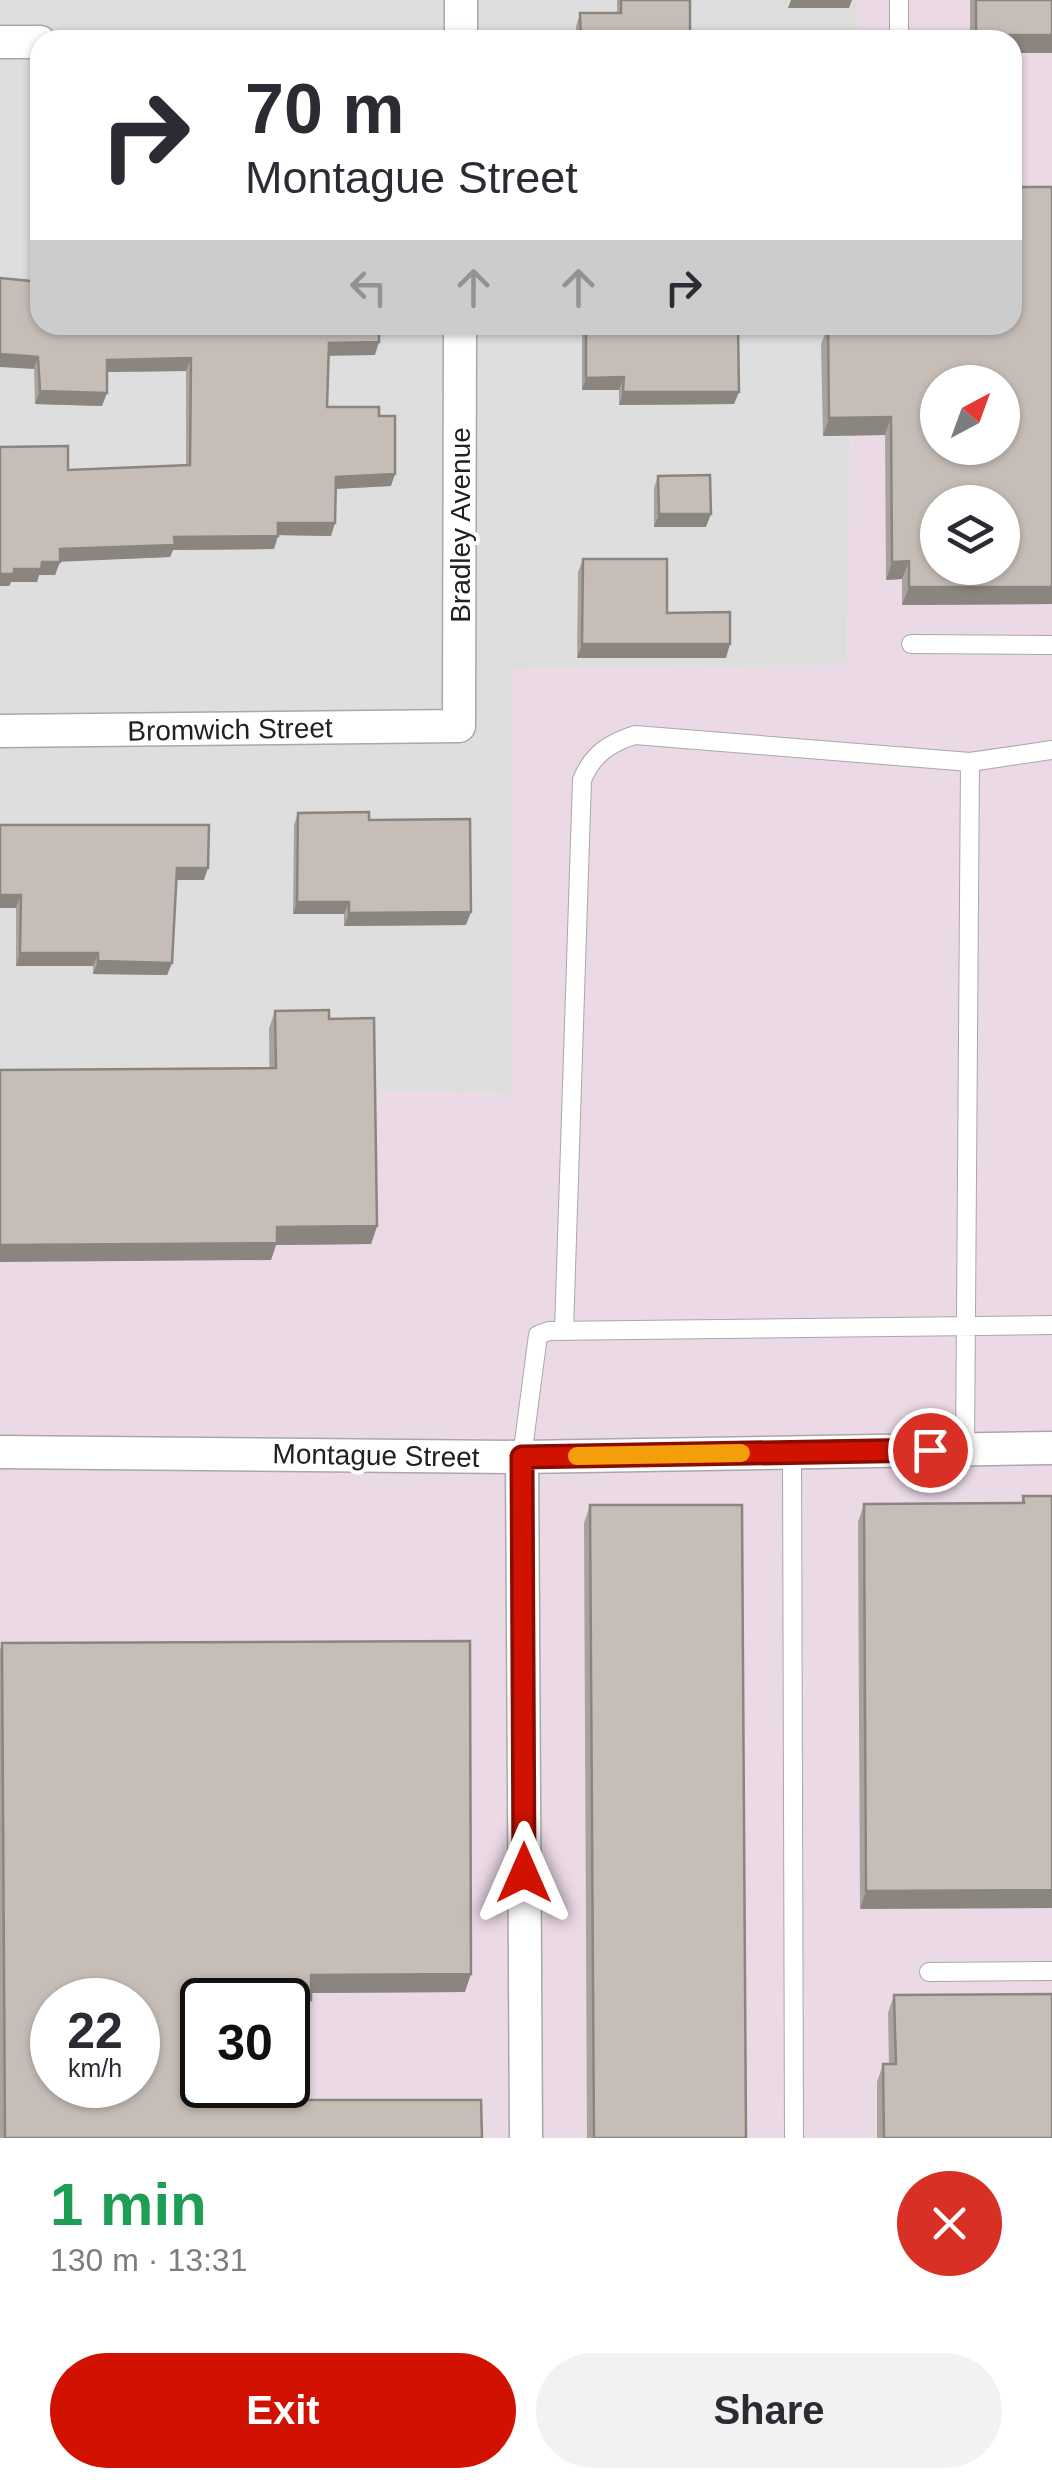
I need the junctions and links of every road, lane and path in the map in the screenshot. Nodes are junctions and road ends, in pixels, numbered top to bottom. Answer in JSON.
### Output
{"nodes":[{"id":1,"x":462,"y":0,"type":"edge"},
{"id":2,"x":899,"y":0,"type":"edge"},
{"id":3,"x":462,"y":30,"type":"edge"},
{"id":4,"x":898,"y":30,"type":"edge"},
{"id":5,"x":0,"y":42,"type":"edge"},
{"id":6,"x":30,"y":42,"type":"edge"},
{"id":7,"x":460,"y":335,"type":"edge"},
{"id":8,"x":911,"y":644,"type":"dead end"},
{"id":9,"x":1052,"y":646,"type":"edge"},
{"id":10,"x":459,"y":726,"type":"joint"},
{"id":11,"x":0,"y":732,"type":"edge"},
{"id":12,"x":1052,"y":750,"type":"edge"},
{"id":13,"x":970,"y":762,"type":"junction"},
{"id":14,"x":1052,"y":1324,"type":"edge"},
{"id":15,"x":966,"y":1328,"type":"junction"},
{"id":16,"x":564,"y":1330,"type":"junction"},
{"id":17,"x":1052,"y":1448,"type":"edge"},
{"id":18,"x":965,"y":1450,"type":"junction"},
{"id":19,"x":0,"y":1452,"type":"edge"},
{"id":20,"x":792,"y":1452,"type":"junction"},
{"id":21,"x":522,"y":1457,"type":"junction"},
{"id":22,"x":1052,"y":1971,"type":"edge"},
{"id":23,"x":929,"y":1972,"type":"dead end"},
{"id":24,"x":526,"y":2138,"type":"edge"},
{"id":25,"x":794,"y":2138,"type":"edge"}],
"edges":[{"from":1,"to":3,"type":"street"},
{"from":2,"to":4,"type":"lane"},
{"from":5,"to":6,"type":"street"},
{"from":7,"to":10,"type":"street","name":"Bradley Avenue"},
{"from":8,"to":9,"type":"lane"},
{"from":10,"to":11,"type":"street","name":"Bromwich Street"},
{"from":12,"to":13,"type":"lane"},
{"from":13,"to":15,"type":"lane"},
{"from":13,"to":16,"type":"lane"},
{"from":14,"to":15,"type":"lane"},
{"from":15,"to":16,"type":"lane"},
{"from":15,"to":18,"type":"lane"},
{"from":16,"to":21,"type":"lane"},
{"from":17,"to":18,"type":"street","name":"Montague Street"},
{"from":18,"to":20,"type":"street","name":"Montague Street"},
{"from":19,"to":21,"type":"street","name":"Montague Street"},
{"from":20,"to":21,"type":"street","name":"Montague Street"},
{"from":20,"to":25,"type":"lane"},
{"from":21,"to":24,"type":"street"},
{"from":22,"to":23,"type":"lane"}]}
